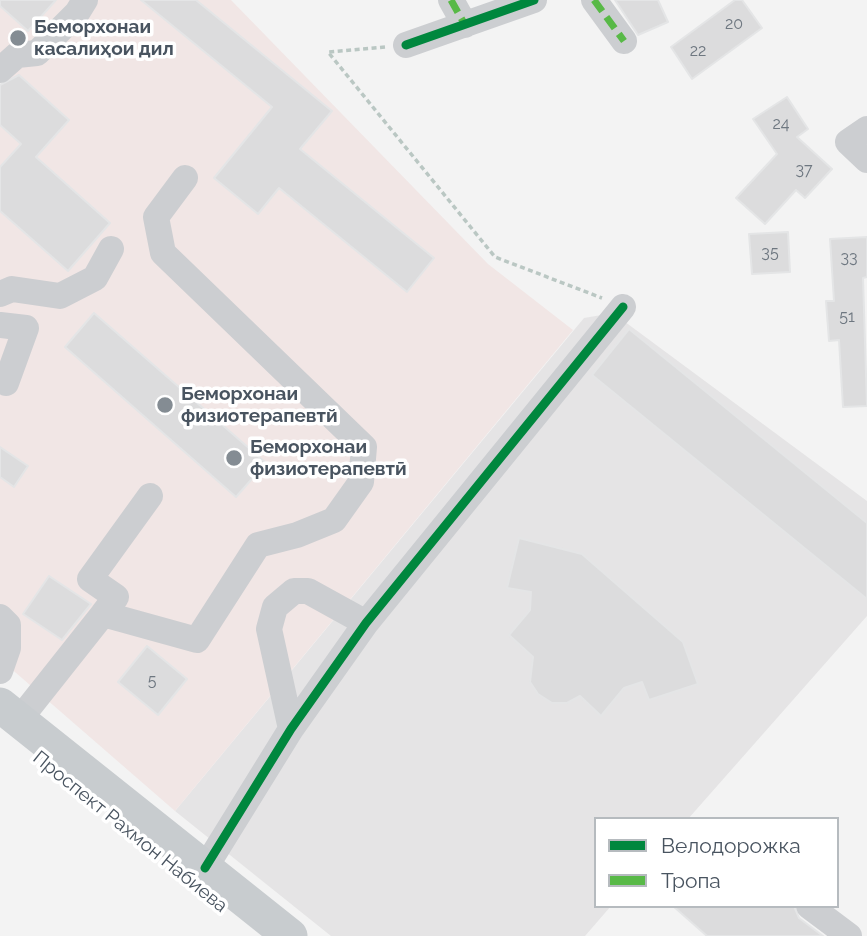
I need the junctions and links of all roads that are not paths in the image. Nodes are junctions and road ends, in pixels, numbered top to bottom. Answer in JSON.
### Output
{"nodes":[{"id":1,"x":85,"y":0,"type":"edge"},
{"id":2,"x":451,"y":0,"type":"edge"},
{"id":3,"x":534,"y":0,"type":"edge"},
{"id":4,"x":594,"y":0,"type":"edge"},
{"id":5,"x":465,"y":25,"type":"junction"},
{"id":6,"x":624,"y":41,"type":"dead end"},
{"id":7,"x":406,"y":45,"type":"road end"},
{"id":8,"x":6,"y":55,"type":"edge"},
{"id":9,"x":867,"y":129,"type":"edge"},
{"id":10,"x":867,"y":160,"type":"edge"},
{"id":11,"x":185,"y":178,"type":"dead end"},
{"id":12,"x":111,"y":249,"type":"dead end"},
{"id":13,"x":0,"y":294,"type":"edge"},
{"id":14,"x":623,"y":307,"type":"road end"},
{"id":15,"x":0,"y":326,"type":"edge"},
{"id":16,"x":6,"y":383,"type":"dead end"},
{"id":17,"x":150,"y":496,"type":"dead end"},
{"id":18,"x":103,"y":614,"type":"junction"},
{"id":19,"x":0,"y":617,"type":"edge"},
{"id":20,"x":366,"y":624,"type":"junction"},
{"id":21,"x":0,"y":671,"type":"edge"},
{"id":22,"x":6,"y":717,"type":"edge"},
{"id":23,"x":291,"y":729,"type":"junction"},
{"id":24,"x":205,"y":868,"type":"junction"},
{"id":25,"x":812,"y":908,"type":"edge"},
{"id":26,"x":261,"y":936,"type":"edge"},
{"id":27,"x":290,"y":936,"type":"edge"},
{"id":28,"x":849,"y":936,"type":"edge"}],
"edges":[{"from":1,"to":8,"type":"street"},
{"from":2,"to":5,"type":"street"},
{"from":3,"to":5,"type":"street"},
{"from":4,"to":6,"type":"street"},
{"from":5,"to":7,"type":"street"},
{"from":9,"to":10,"type":"street"},
{"from":11,"to":18,"type":"street"},
{"from":12,"to":13,"type":"street"},
{"from":14,"to":20,"type":"street"},
{"from":15,"to":16,"type":"street"},
{"from":17,"to":18,"type":"street"},
{"from":18,"to":22,"type":"street"},
{"from":19,"to":21,"type":"street"},
{"from":20,"to":23,"type":"street"},
{"from":20,"to":23,"type":"street"},
{"from":22,"to":24,"type":"main road","name":"Проспект Рахмон Набиева"},
{"from":22,"to":26,"type":"main road","name":"Проспект Рахмон Набиева"},
{"from":23,"to":24,"type":"street"},
{"from":24,"to":27,"type":"main road","name":"Проспект Рахмон Набиева"},
{"from":25,"to":28,"type":"street"}]}
